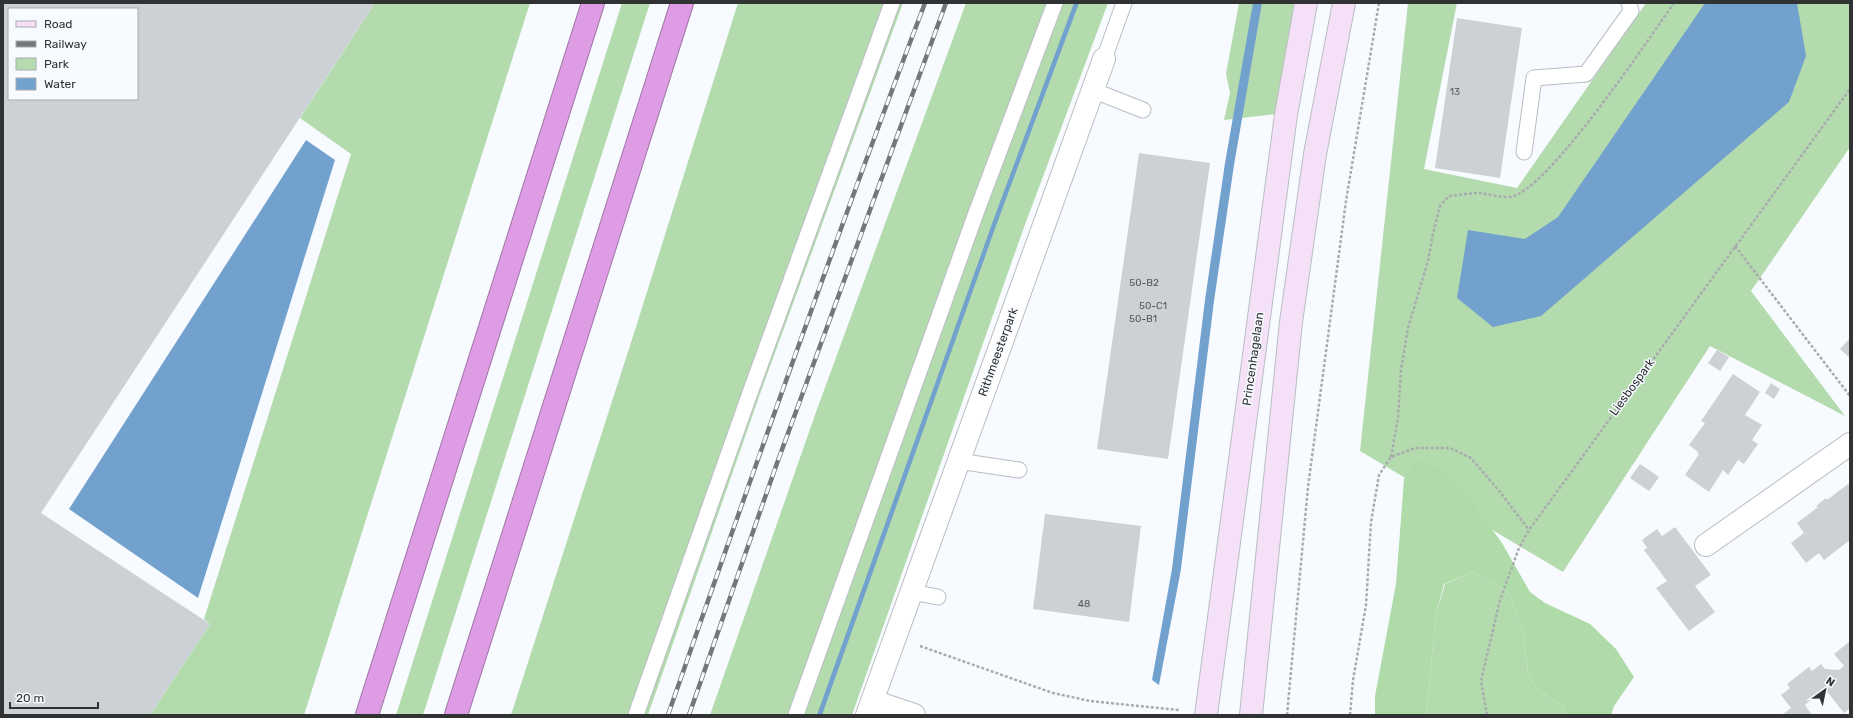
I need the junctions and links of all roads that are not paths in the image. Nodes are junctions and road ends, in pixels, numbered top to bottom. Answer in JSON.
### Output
{"nodes":[{"id":1,"x":593,"y":3,"type":"edge"},
{"id":2,"x":682,"y":3,"type":"edge"},
{"id":3,"x":892,"y":3,"type":"edge"},
{"id":4,"x":1054,"y":3,"type":"edge"},
{"id":5,"x":1124,"y":3,"type":"edge"},
{"id":6,"x":1306,"y":3,"type":"edge"},
{"id":7,"x":1344,"y":3,"type":"edge"},
{"id":8,"x":1629,"y":3,"type":"edge"},
{"id":9,"x":1104,"y":59,"type":"joint"},
{"id":10,"x":1092,"y":90,"type":"junction"},
{"id":11,"x":1143,"y":110,"type":"dead end"},
{"id":12,"x":1524,"y":152,"type":"dead end"},
{"id":13,"x":1850,"y":444,"type":"edge"},
{"id":14,"x":958,"y":461,"type":"junction"},
{"id":15,"x":1019,"y":470,"type":"dead end"},
{"id":16,"x":1706,"y":545,"type":"dead end"},
{"id":17,"x":911,"y":592,"type":"junction"},
{"id":18,"x":938,"y":597,"type":"dead end"},
{"id":19,"x":869,"y":708,"type":"edge"},
{"id":20,"x":1206,"y":714,"type":"edge"},
{"id":21,"x":367,"y":715,"type":"edge"},
{"id":22,"x":456,"y":715,"type":"edge"},
{"id":23,"x":636,"y":715,"type":"edge"},
{"id":24,"x":796,"y":715,"type":"edge"},
{"id":25,"x":914,"y":715,"type":"edge"},
{"id":26,"x":1251,"y":715,"type":"edge"}],
"edges":[{"from":1,"to":21,"type":"highway"},
{"from":2,"to":22,"type":"highway"},
{"from":3,"to":23,"type":"lane"},
{"from":4,"to":24,"type":"lane"},
{"from":5,"to":9,"type":"lane","name":"Rithmeesterpark"},
{"from":6,"to":20,"type":"main road","name":"Princenhagelaan"},
{"from":7,"to":26,"type":"main road"},
{"from":8,"to":12,"type":"lane"},
{"from":9,"to":10,"type":"street","name":"Rithmeesterpark"},
{"from":10,"to":11,"type":"lane"},
{"from":10,"to":14,"type":"street","name":"Rithmeesterpark"},
{"from":13,"to":16,"type":"street"},
{"from":14,"to":15,"type":"lane"},
{"from":14,"to":17,"type":"street","name":"Rithmeesterpark"},
{"from":17,"to":18,"type":"lane"},
{"from":17,"to":19,"type":"street","name":"Rithmeesterpark"},
{"from":19,"to":25,"type":"street","name":"Rithmeesterpark"}]}
